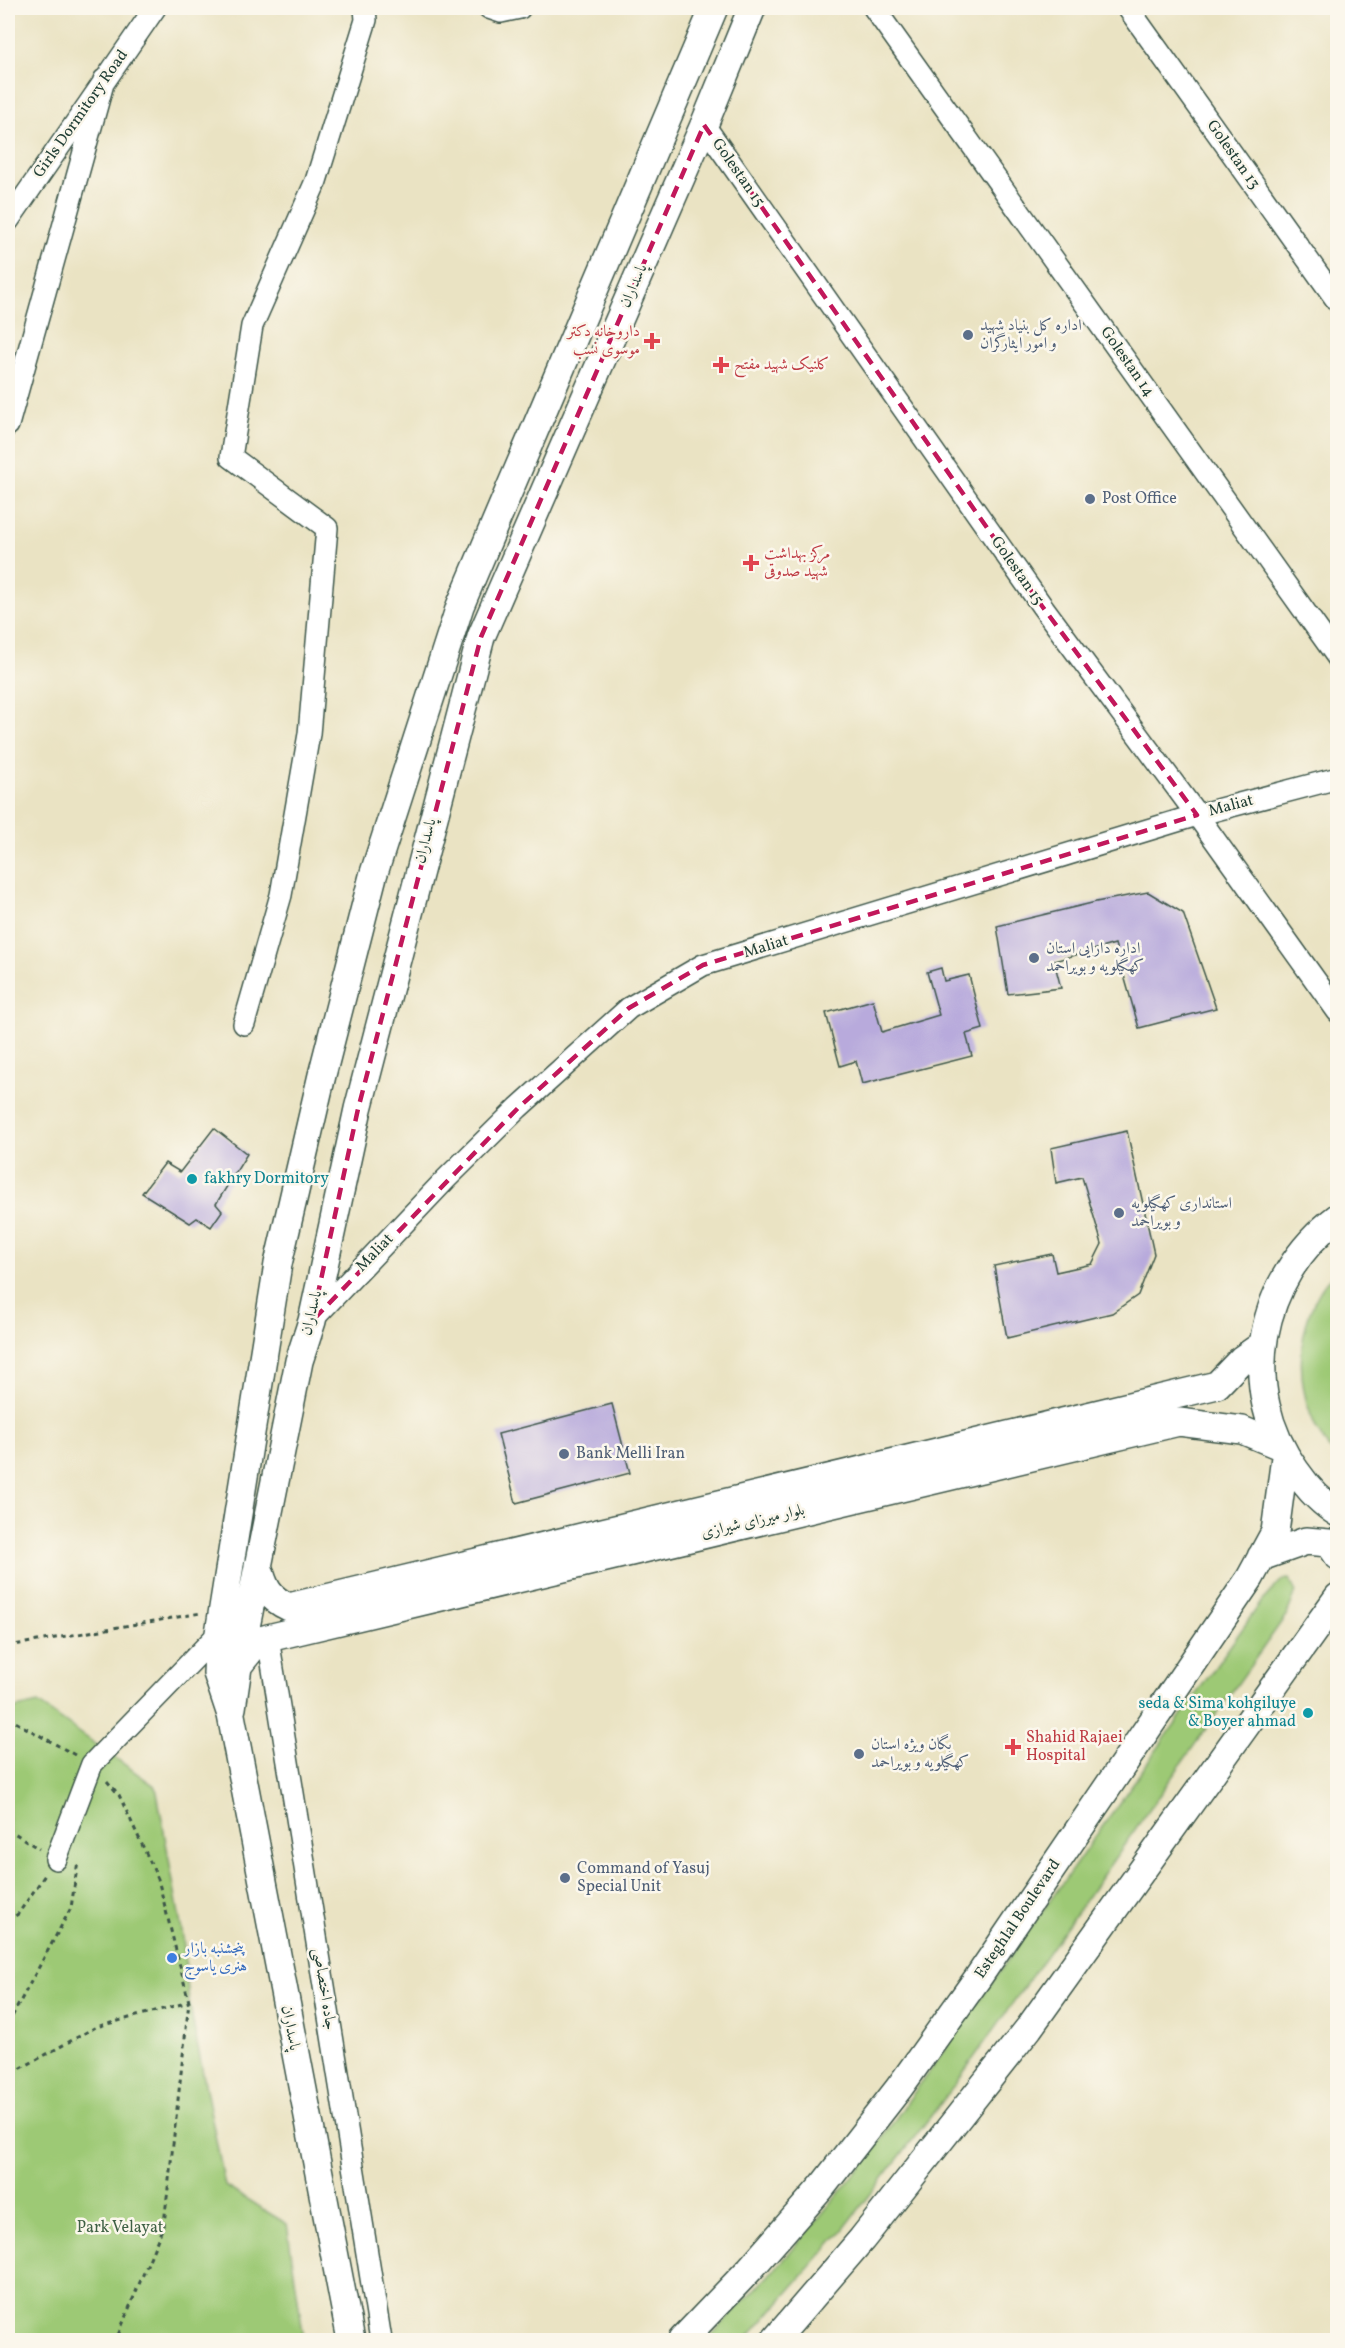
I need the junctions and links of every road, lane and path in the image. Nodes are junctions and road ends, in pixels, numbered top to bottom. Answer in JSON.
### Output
{"nodes":[{"id":1,"x":155,"y":8,"type":"edge"},
{"id":2,"x":365,"y":8,"type":"edge"},
{"id":3,"x":489,"y":8,"type":"edge"},
{"id":4,"x":520,"y":8,"type":"edge"},
{"id":5,"x":714,"y":8,"type":"edge"},
{"id":6,"x":752,"y":8,"type":"edge"},
{"id":7,"x":874,"y":8,"type":"edge"},
{"id":8,"x":1128,"y":8,"type":"edge"},
{"id":9,"x":104,"y":80,"type":"junction"},
{"id":10,"x":704,"y":125,"type":"junction"},
{"id":11,"x":8,"y":221,"type":"edge"},
{"id":12,"x":1338,"y":303,"type":"edge"},
{"id":13,"x":8,"y":425,"type":"edge"},
{"id":14,"x":1338,"y":658,"type":"edge"},
{"id":15,"x":1338,"y":778,"type":"edge"},
{"id":16,"x":1197,"y":815,"type":"junction"},
{"id":17,"x":1338,"y":1012,"type":"edge"},
{"id":18,"x":244,"y":1024,"type":"dead end"},
{"id":19,"x":1338,"y":1217,"type":"edge"},
{"id":20,"x":312,"y":1320,"type":"junction"},
{"id":21,"x":266,"y":1345,"type":"junction"},
{"id":22,"x":1262,"y":1346,"type":"junction"},
{"id":23,"x":299,"y":1361,"type":"junction"},
{"id":24,"x":1217,"y":1385,"type":"junction"},
{"id":25,"x":251,"y":1425,"type":"junction"},
{"id":26,"x":1242,"y":1430,"type":"junction"},
{"id":27,"x":286,"y":1431,"type":"junction"},
{"id":28,"x":1283,"y":1452,"type":"junction"},
{"id":29,"x":1338,"y":1513,"type":"edge"},
{"id":30,"x":1338,"y":1556,"type":"edge"},
{"id":31,"x":1261,"y":1557,"type":"junction"},
{"id":32,"x":258,"y":1564,"type":"junction"},
{"id":33,"x":1338,"y":1597,"type":"edge"},
{"id":34,"x":221,"y":1622,"type":"junction"},
{"id":35,"x":268,"y":1638,"type":"junction"},
{"id":36,"x":8,"y":1646,"type":"edge"},
{"id":37,"x":238,"y":1667,"type":"junction"},
{"id":38,"x":231,"y":1715,"type":"junction"},
{"id":39,"x":8,"y":1718,"type":"edge"},
{"id":40,"x":92,"y":1764,"type":"junction"},
{"id":41,"x":8,"y":1829,"type":"edge"},
{"id":42,"x":79,"y":1853,"type":"dead end"},
{"id":43,"x":56,"y":1859,"type":"junction"},
{"id":44,"x":8,"y":1921,"type":"edge"},
{"id":45,"x":189,"y":2002,"type":"junction"},
{"id":46,"x":8,"y":2024,"type":"edge"},
{"id":47,"x":8,"y":2081,"type":"edge"},
{"id":48,"x":117,"y":2340,"type":"edge"},
{"id":49,"x":351,"y":2340,"type":"edge"},
{"id":50,"x":381,"y":2340,"type":"edge"},
{"id":51,"x":682,"y":2340,"type":"edge"},
{"id":52,"x":775,"y":2340,"type":"edge"}],
"edges":[{"from":1,"to":9,"type":"street","name":"Girls Dormitory Road"},
{"from":2,"to":18,"type":"street"},
{"from":3,"to":4,"type":"street"},
{"from":5,"to":21,"type":"main road","name":"پاسداران"},
{"from":6,"to":10,"type":"main road","name":"پاسداران"},
{"from":7,"to":14,"type":"street","name":"Golestan 14"},
{"from":8,"to":12,"type":"street","name":"Golestan 13"},
{"from":9,"to":11,"type":"street","name":"Girls Dormitory Road"},
{"from":9,"to":13,"type":"street"},
{"from":10,"to":16,"type":"street","name":"Golestan 15"},
{"from":10,"to":20,"type":"main road","name":"پاسداران"},
{"from":15,"to":16,"type":"street","name":"Maliat"},
{"from":16,"to":17,"type":"street","name":"Golestan 15"},
{"from":16,"to":20,"type":"street","name":"Maliat"},
{"from":19,"to":22,"type":"main road"},
{"from":20,"to":23,"type":"main road","name":"پاسداران"},
{"from":21,"to":23,"type":"main road"},
{"from":21,"to":25,"type":"main road","name":"پاسداران"},
{"from":22,"to":24,"type":"main road"},
{"from":22,"to":28,"type":"main road"},
{"from":23,"to":27,"type":"main road","name":"پاسداران"},
{"from":24,"to":26,"type":"main road"},
{"from":24,"to":32,"type":"main road","name":"بلوار میرزای شیرازی"},
{"from":25,"to":27,"type":"main road"},
{"from":25,"to":34,"type":"main road","name":"پاسداران"},
{"from":26,"to":28,"type":"main road","name":"بلوار میرزای شیرازی"},
{"from":26,"to":35,"type":"main road","name":"بلوار میرزای شیرازی"},
{"from":27,"to":32,"type":"main road","name":"پاسداران"},
{"from":28,"to":29,"type":"main road"},
{"from":28,"to":31,"type":"main road","name":"Esteghlal Boulevard"},
{"from":30,"to":31,"type":"main road"},
{"from":31,"to":51,"type":"main road","name":"Esteghlal Boulevard"},
{"from":32,"to":37,"type":"main road","name":"پاسداران"},
{"from":33,"to":52,"type":"main road"},
{"from":34,"to":36,"type":"path"},
{"from":34,"to":38,"type":"main road","name":"پاسداران"},
{"from":34,"to":40,"type":"street"},
{"from":35,"to":37,"type":"main road","name":"بلوار میرزای شیرازی"},
{"from":35,"to":50,"type":"street","name":"جاده اختصاصی"},
{"from":37,"to":38,"type":"main road","name":"پاسداران"},
{"from":38,"to":49,"type":"main road","name":"پاسداران"},
{"from":39,"to":40,"type":"path"},
{"from":40,"to":43,"type":"street"},
{"from":40,"to":45,"type":"path"},
{"from":41,"to":43,"type":"path"},
{"from":42,"to":46,"type":"path"},
{"from":43,"to":44,"type":"path"},
{"from":45,"to":47,"type":"path"},
{"from":45,"to":48,"type":"path"}]}
